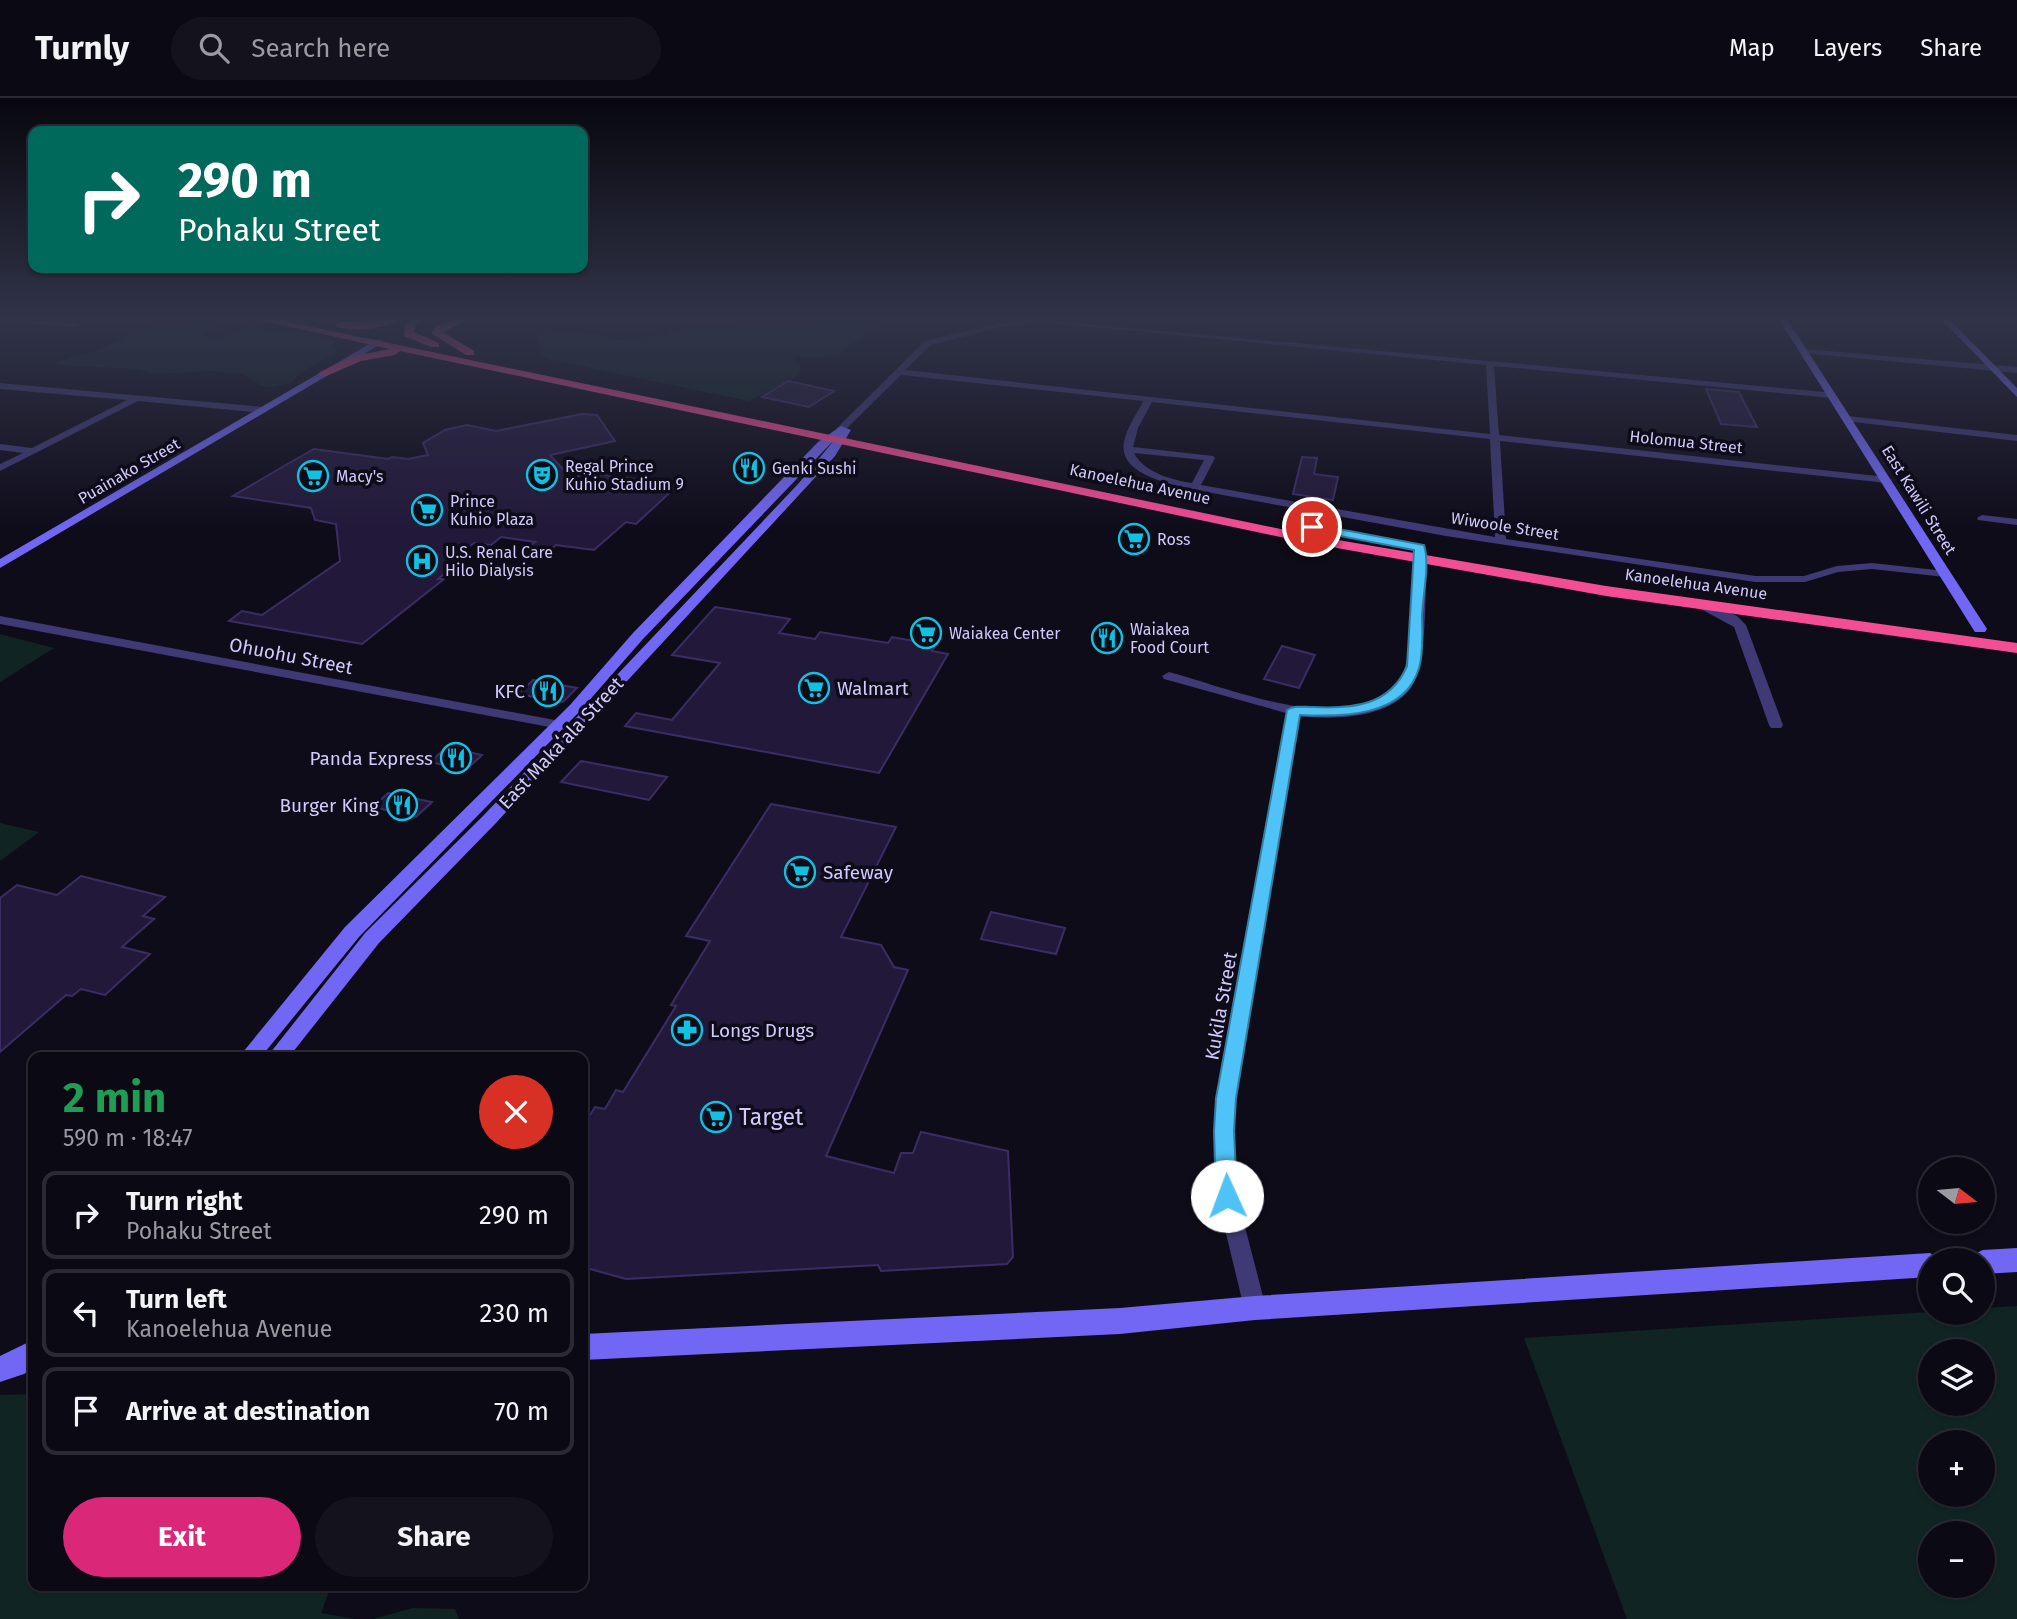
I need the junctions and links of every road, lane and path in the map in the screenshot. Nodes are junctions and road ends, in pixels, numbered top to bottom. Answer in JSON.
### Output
{"nodes":[{"id":1,"x":42,"y":390,"type":"edge"},
{"id":2,"x":293,"y":390,"type":"edge"},
{"id":3,"x":295,"y":390,"type":"edge"},
{"id":4,"x":617,"y":390,"type":"edge"},
{"id":5,"x":638,"y":390,"type":"edge"},
{"id":6,"x":881,"y":390,"type":"edge"},
{"id":7,"x":1065,"y":390,"type":"edge"},
{"id":8,"x":1491,"y":390,"type":"edge"},
{"id":9,"x":1780,"y":390,"type":"edge"},
{"id":10,"x":1829,"y":390,"type":"edge"},
{"id":11,"x":1832,"y":395,"type":"junction"},
{"id":12,"x":136,"y":399,"type":"junction"},
{"id":13,"x":1149,"y":399,"type":"junction"},
{"id":14,"x":259,"y":410,"type":"junction"},
{"id":15,"x":1847,"y":419,"type":"junction"},
{"id":16,"x":839,"y":434,"type":"junction"},
{"id":17,"x":1493,"y":437,"type":"junction"},
{"id":18,"x":2017,"y":438,"type":"edge"},
{"id":19,"x":0,"y":447,"type":"edge"},
{"id":20,"x":875,"y":448,"type":"junction"},
{"id":21,"x":1128,"y":449,"type":"junction"},
{"id":22,"x":33,"y":451,"type":"junction"},
{"id":23,"x":831,"y":454,"type":"junction"},
{"id":24,"x":0,"y":468,"type":"edge"},
{"id":25,"x":1887,"y":480,"type":"junction"},
{"id":26,"x":1195,"y":487,"type":"junction"},
{"id":27,"x":1982,"y":518,"type":"dead end"},
{"id":28,"x":2017,"y":522,"type":"edge"},
{"id":29,"x":1501,"y":542,"type":"junction"},
{"id":30,"x":1420,"y":554,"type":"junction"},
{"id":31,"x":0,"y":556,"type":"edge"},
{"id":32,"x":0,"y":564,"type":"edge"},
{"id":33,"x":1945,"y":574,"type":"junction"},
{"id":34,"x":1703,"y":605,"type":"junction"},
{"id":35,"x":1758,"y":612,"type":"junction"},
{"id":36,"x":0,"y":620,"type":"edge"},
{"id":37,"x":1740,"y":625,"type":"junction"},
{"id":38,"x":1980,"y":629,"type":"junction"},
{"id":39,"x":2017,"y":634,"type":"edge"},
{"id":40,"x":1948,"y":638,"type":"junction"},
{"id":41,"x":2017,"y":647,"type":"edge"},
{"id":42,"x":1169,"y":676,"type":"dead end"},
{"id":43,"x":1293,"y":710,"type":"junction"},
{"id":44,"x":1776,"y":725,"type":"dead end"},
{"id":45,"x":567,"y":726,"type":"junction"},
{"id":46,"x":253,"y":1052,"type":"edge"},
{"id":47,"x":281,"y":1052,"type":"edge"},
{"id":48,"x":2017,"y":1260,"type":"edge"},
{"id":49,"x":1995,"y":1261,"type":"edge"},
{"id":50,"x":1918,"y":1266,"type":"edge"},
{"id":51,"x":1255,"y":1308,"type":"junction"},
{"id":52,"x":588,"y":1347,"type":"edge"},
{"id":53,"x":28,"y":1356,"type":"edge"},
{"id":54,"x":28,"y":1368,"type":"edge"},
{"id":55,"x":0,"y":1370,"type":"edge"}],
"edges":[{"from":1,"to":12,"type":"street"},
{"from":2,"to":14,"type":"street","name":"Puainako Street"},
{"from":3,"to":14,"type":"street","name":"Puainako Street"},
{"from":4,"to":16,"type":"highway","name":"Kanoelehua Avenue"},
{"from":5,"to":16,"type":"highway","name":"Kanoelehua Avenue"},
{"from":6,"to":16,"type":"street"},
{"from":7,"to":13,"type":"street","name":"Holomua Street"},
{"from":8,"to":17,"type":"street"},
{"from":9,"to":11,"type":"street"},
{"from":10,"to":11,"type":"street","name":"East Kawili Street"},
{"from":11,"to":15,"type":"street","name":"East Kawili Street"},
{"from":12,"to":14,"type":"street"},
{"from":12,"to":22,"type":"street"},
{"from":13,"to":17,"type":"street","name":"Holomua Street"},
{"from":13,"to":21,"type":"street"},
{"from":14,"to":31,"type":"street","name":"Puainako Street"},
{"from":14,"to":32,"type":"street","name":"Puainako Street"},
{"from":15,"to":18,"type":"street"},
{"from":15,"to":25,"type":"street","name":"East Kawili Street"},
{"from":16,"to":20,"type":"highway","name":"Kanoelehua Avenue"},
{"from":16,"to":23,"type":"street","name":"East Makaʻala Street"},
{"from":16,"to":30,"type":"highway","name":"Kanoelehua Avenue"},
{"from":16,"to":45,"type":"street","name":"East Makaʻala Street"},
{"from":17,"to":25,"type":"street","name":"Holomua Street"},
{"from":17,"to":29,"type":"street"},
{"from":19,"to":22,"type":"street"},
{"from":20,"to":23,"type":"highway"},
{"from":20,"to":30,"type":"highway","name":"Kanoelehua Avenue"},
{"from":21,"to":26,"type":"street","name":"Wiwoole Street"},
{"from":21,"to":26,"type":"street"},
{"from":22,"to":24,"type":"street"},
{"from":23,"to":45,"type":"street","name":"East Makaʻala Street"},
{"from":25,"to":33,"type":"street","name":"East Kawili Street"},
{"from":26,"to":29,"type":"street","name":"Wiwoole Street"},
{"from":27,"to":28,"type":"street"},
{"from":29,"to":33,"type":"street","name":"Wiwoole Street"},
{"from":30,"to":34,"type":"highway","name":"Kanoelehua Avenue"},
{"from":30,"to":38,"type":"highway","name":"Kanoelehua Avenue"},
{"from":30,"to":43,"type":"street"},
{"from":33,"to":38,"type":"street","name":"East Kawili Street"},
{"from":34,"to":35,"type":"highway","name":"Kanoelehua Avenue"},
{"from":34,"to":37,"type":"street"},
{"from":35,"to":37,"type":"street"},
{"from":35,"to":40,"type":"highway","name":"Kanoelehua Avenue"},
{"from":36,"to":45,"type":"street","name":"Ohuohu Street"},
{"from":37,"to":44,"type":"street"},
{"from":38,"to":39,"type":"highway","name":"Kanoelehua Avenue"},
{"from":38,"to":40,"type":"highway"},
{"from":38,"to":41,"type":"highway"},
{"from":40,"to":41,"type":"highway","name":"Kanoelehua Avenue"},
{"from":42,"to":43,"type":"street"},
{"from":43,"to":51,"type":"street","name":"Kukila Street"},
{"from":45,"to":46,"type":"street","name":"East Makaʻala Street"},
{"from":45,"to":47,"type":"street","name":"East Makaʻala Street"},
{"from":48,"to":49,"type":"street"},
{"from":50,"to":51,"type":"street"},
{"from":51,"to":52,"type":"street"},
{"from":53,"to":55,"type":"street"},
{"from":54,"to":55,"type":"street"}]}
